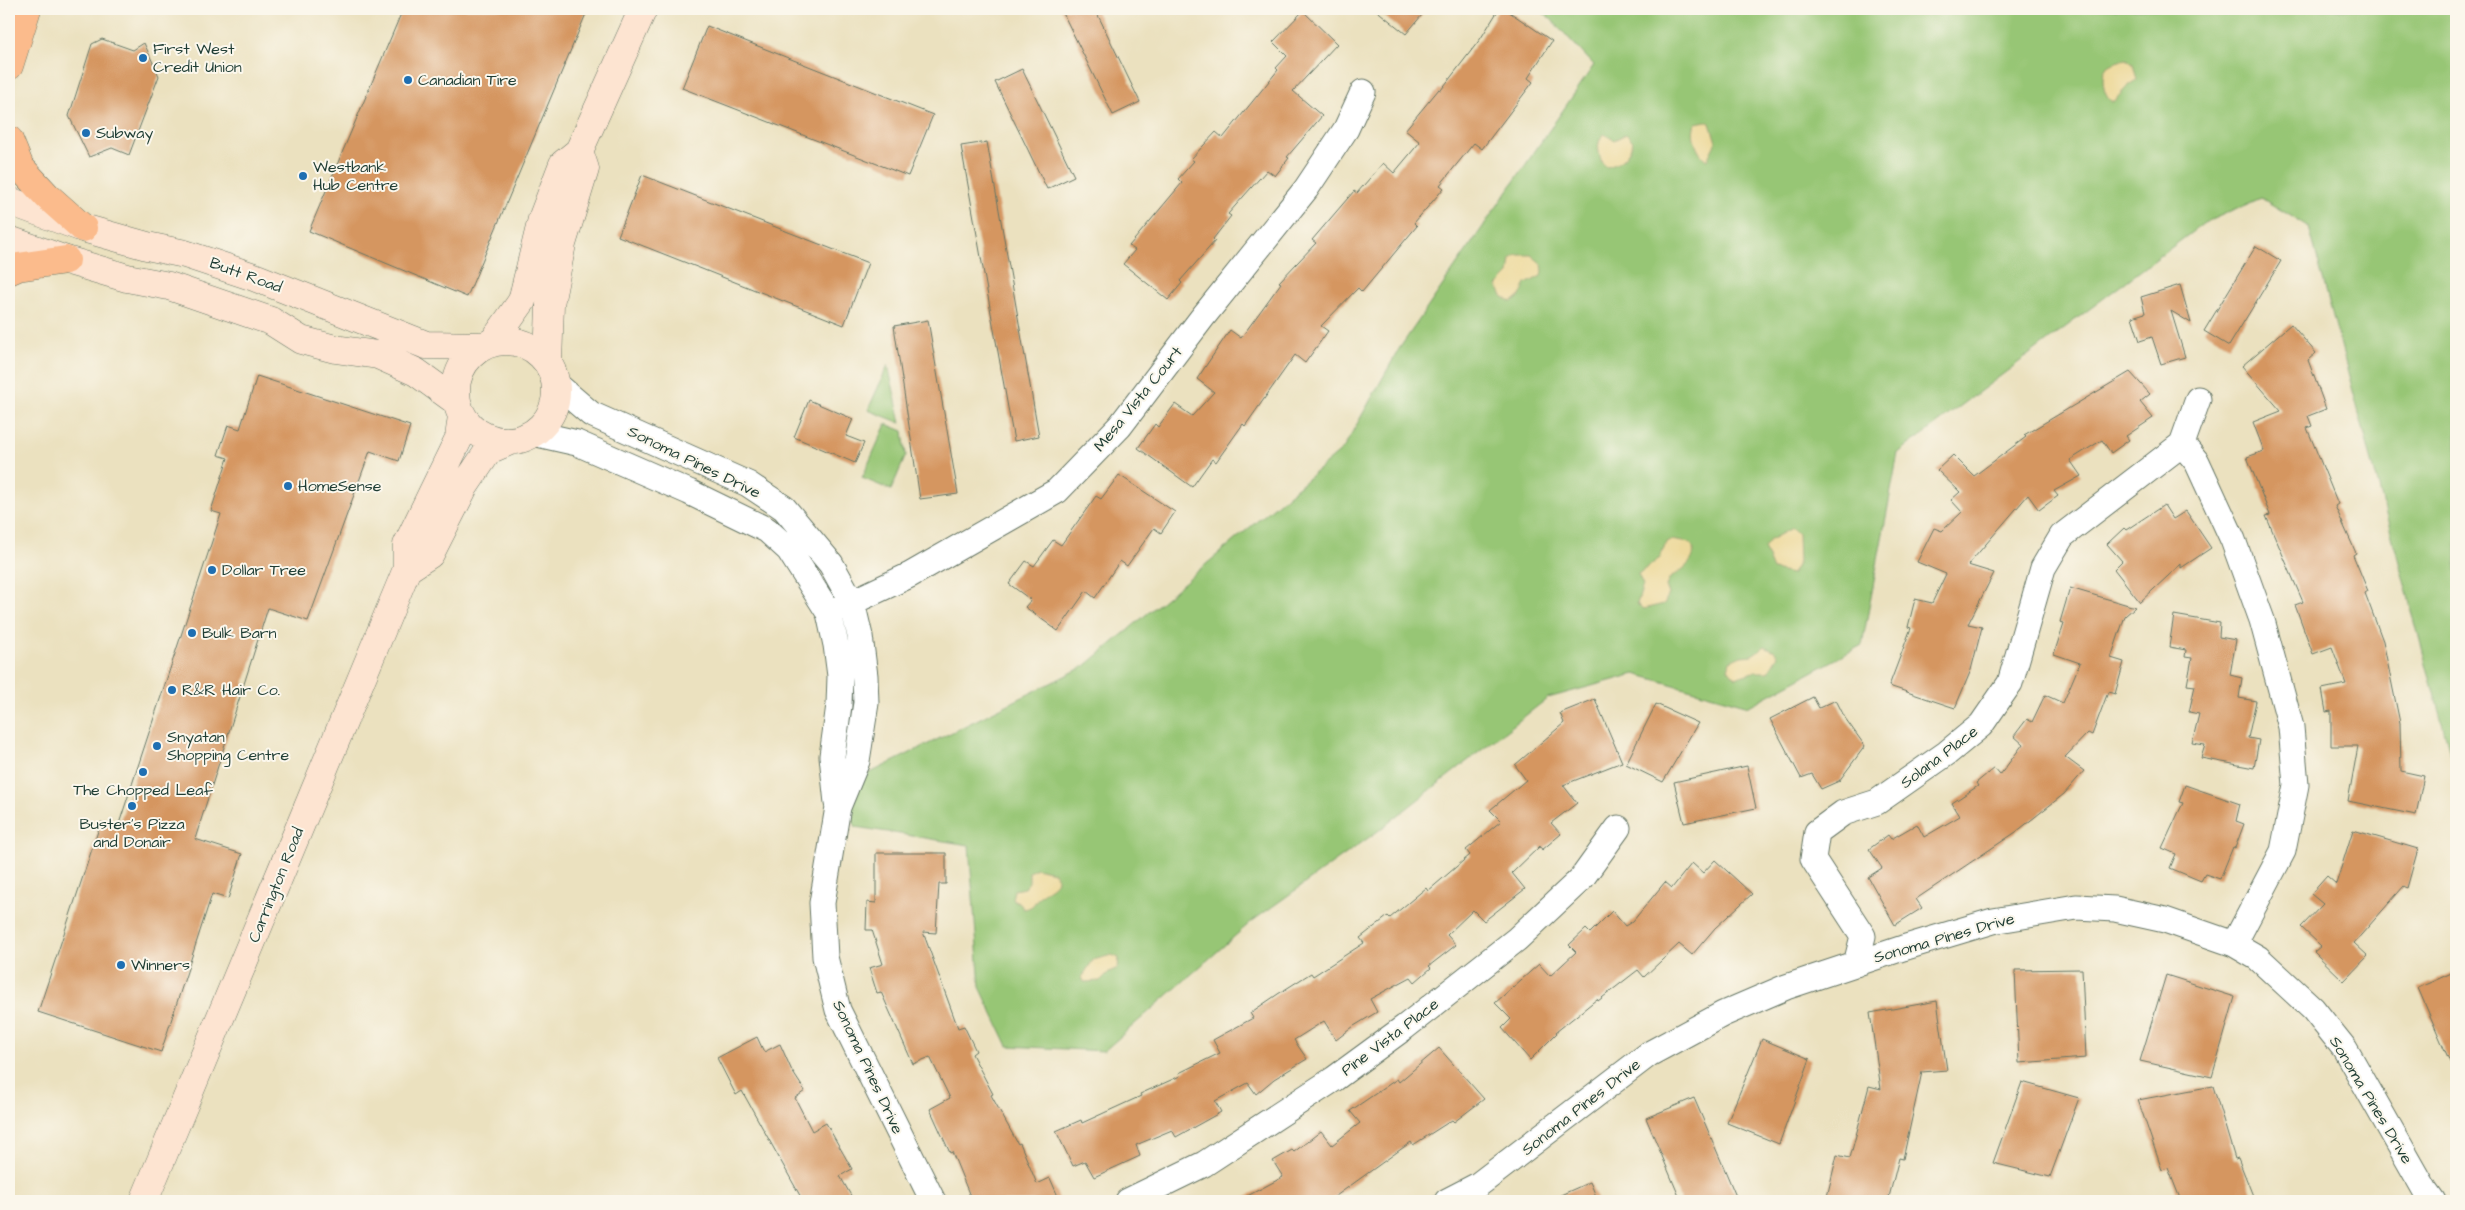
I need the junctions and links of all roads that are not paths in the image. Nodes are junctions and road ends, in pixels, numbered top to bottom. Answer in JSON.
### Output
{"nodes":[{"id":1,"x":27,"y":9,"type":"edge"},
{"id":2,"x":643,"y":9,"type":"edge"},
{"id":3,"x":9,"y":66,"type":"edge"},
{"id":4,"x":1363,"y":92,"type":"dead end"},
{"id":5,"x":9,"y":140,"type":"edge"},
{"id":6,"x":579,"y":151,"type":"junction"},
{"id":7,"x":9,"y":201,"type":"edge"},
{"id":8,"x":83,"y":228,"type":"junction"},
{"id":9,"x":9,"y":240,"type":"edge"},
{"id":10,"x":66,"y":260,"type":"junction"},
{"id":11,"x":9,"y":271,"type":"edge"},
{"id":12,"x":488,"y":344,"type":"junction"},
{"id":13,"x":552,"y":374,"type":"junction"},
{"id":14,"x":2198,"y":399,"type":"dead end"},
{"id":15,"x":459,"y":408,"type":"junction"},
{"id":16,"x":522,"y":437,"type":"junction"},
{"id":17,"x":2182,"y":444,"type":"junction"},
{"id":18,"x":407,"y":569,"type":"junction"},
{"id":19,"x":852,"y":602,"type":"junction"},
{"id":20,"x":829,"y":613,"type":"junction"},
{"id":21,"x":838,"y":807,"type":"junction"},
{"id":22,"x":1618,"y":828,"type":"dead end"},
{"id":23,"x":2234,"y":944,"type":"junction"},
{"id":24,"x":1856,"y":964,"type":"junction"},
{"id":25,"x":144,"y":1201,"type":"edge"},
{"id":26,"x":932,"y":1201,"type":"edge"},
{"id":27,"x":1128,"y":1201,"type":"edge"},
{"id":28,"x":1447,"y":1201,"type":"edge"},
{"id":29,"x":2433,"y":1201,"type":"edge"}],
"edges":[{"from":1,"to":3,"type":"highway"},
{"from":2,"to":6,"type":"street"},
{"from":4,"to":19,"type":"street","name":"Mesa Vista Court"},
{"from":5,"to":8,"type":"highway"},
{"from":6,"to":12,"type":"street"},
{"from":6,"to":13,"type":"street"},
{"from":7,"to":8,"type":"street","name":"Butt Road"},
{"from":8,"to":12,"type":"street","name":"Butt Road"},
{"from":9,"to":10,"type":"street"},
{"from":10,"to":11,"type":"highway"},
{"from":10,"to":15,"type":"street"},
{"from":12,"to":13,"type":"street"},
{"from":12,"to":15,"type":"street"},
{"from":13,"to":16,"type":"street"},
{"from":13,"to":19,"type":"street","name":"Sonoma Pines Drive"},
{"from":14,"to":17,"type":"street"},
{"from":15,"to":16,"type":"street"},
{"from":15,"to":18,"type":"street","name":"Carrington Road"},
{"from":16,"to":18,"type":"street"},
{"from":16,"to":20,"type":"street","name":"Sonoma Pines Drive"},
{"from":17,"to":23,"type":"street"},
{"from":17,"to":24,"type":"street","name":"Solana Place"},
{"from":18,"to":25,"type":"street","name":"Carrington Road"},
{"from":19,"to":20,"type":"street","name":"Mesa Vista Court"},
{"from":19,"to":21,"type":"street","name":"Sonoma Pines Drive"},
{"from":20,"to":21,"type":"street","name":"Sonoma Pines Drive"},
{"from":21,"to":26,"type":"street","name":"Sonoma Pines Drive"},
{"from":22,"to":27,"type":"street","name":"Pine Vista Place"},
{"from":23,"to":24,"type":"street","name":"Sonoma Pines Drive"},
{"from":23,"to":29,"type":"street","name":"Sonoma Pines Drive"},
{"from":24,"to":28,"type":"street","name":"Sonoma Pines Drive"}]}
